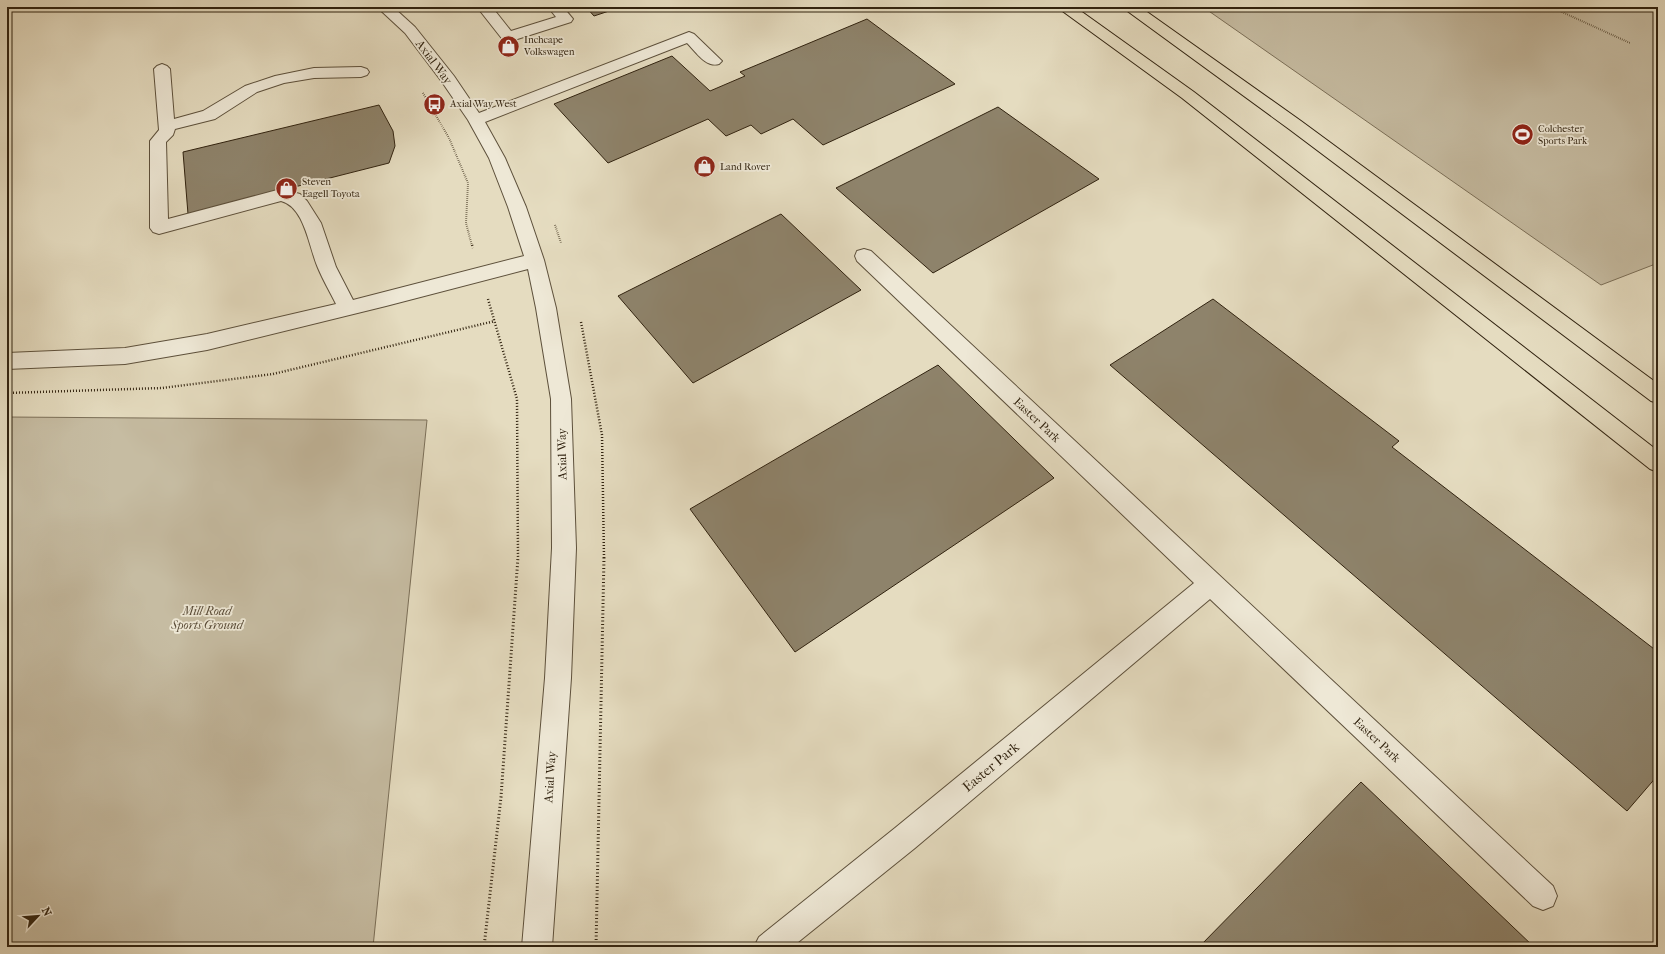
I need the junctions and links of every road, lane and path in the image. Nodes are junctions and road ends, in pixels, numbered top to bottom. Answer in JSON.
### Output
{"nodes":[{"id":1,"x":384,"y":7,"type":"edge"},
{"id":2,"x":484,"y":7,"type":"edge"},
{"id":3,"x":555,"y":7,"type":"edge"},
{"id":4,"x":1052,"y":7,"type":"edge"},
{"id":5,"x":1066,"y":7,"type":"edge"},
{"id":6,"x":1131,"y":7,"type":"edge"},
{"id":7,"x":1551,"y":7,"type":"edge"},
{"id":8,"x":1630,"y":42,"type":"dead end"},
{"id":9,"x":714,"y":61,"type":"dead end"},
{"id":10,"x":162,"y":69,"type":"dead end"},
{"id":11,"x":361,"y":72,"type":"dead end"},
{"id":12,"x":422,"y":91,"type":"dead end"},
{"id":13,"x":1188,"y":95,"type":"junction"},
{"id":14,"x":476,"y":120,"type":"junction"},
{"id":15,"x":167,"y":126,"type":"junction"},
{"id":16,"x":864,"y":256,"type":"dead end"},
{"id":17,"x":535,"y":260,"type":"junction"},
{"id":18,"x":480,"y":274,"type":"junction"},
{"id":19,"x":347,"y":307,"type":"junction"},
{"id":20,"x":495,"y":321,"type":"junction"},
{"id":21,"x":7,"y":361,"type":"edge"},
{"id":22,"x":7,"y":393,"type":"edge"},
{"id":23,"x":1658,"y":395,"type":"edge"},
{"id":24,"x":1658,"y":463,"type":"edge"},
{"id":25,"x":1211,"y":584,"type":"junction"},
{"id":26,"x":1543,"y":896,"type":"dead end"},
{"id":27,"x":484,"y":947,"type":"edge"},
{"id":28,"x":537,"y":947,"type":"edge"},
{"id":29,"x":769,"y":947,"type":"edge"}],
"edges":[{"from":1,"to":14,"type":"street","name":"Axial Way"},
{"from":2,"to":3,"type":"street"},
{"from":4,"to":13,"type":"highway"},
{"from":5,"to":13,"type":"highway"},
{"from":6,"to":23,"type":"highway"},
{"from":7,"to":8,"type":"path"},
{"from":9,"to":14,"type":"street"},
{"from":10,"to":15,"type":"street"},
{"from":11,"to":15,"type":"street"},
{"from":12,"to":18,"type":"path"},
{"from":13,"to":24,"type":"highway"},
{"from":14,"to":17,"type":"street","name":"Axial Way"},
{"from":15,"to":19,"type":"street"},
{"from":16,"to":25,"type":"street","name":"Easter Park"},
{"from":17,"to":18,"type":"street"},
{"from":17,"to":28,"type":"street","name":"Axial Way"},
{"from":18,"to":19,"type":"street"},
{"from":18,"to":20,"type":"path"},
{"from":19,"to":21,"type":"street"},
{"from":20,"to":22,"type":"path"},
{"from":20,"to":27,"type":"path"},
{"from":25,"to":26,"type":"street","name":"Easter Park"},
{"from":25,"to":29,"type":"street","name":"Easter Park"}]}
